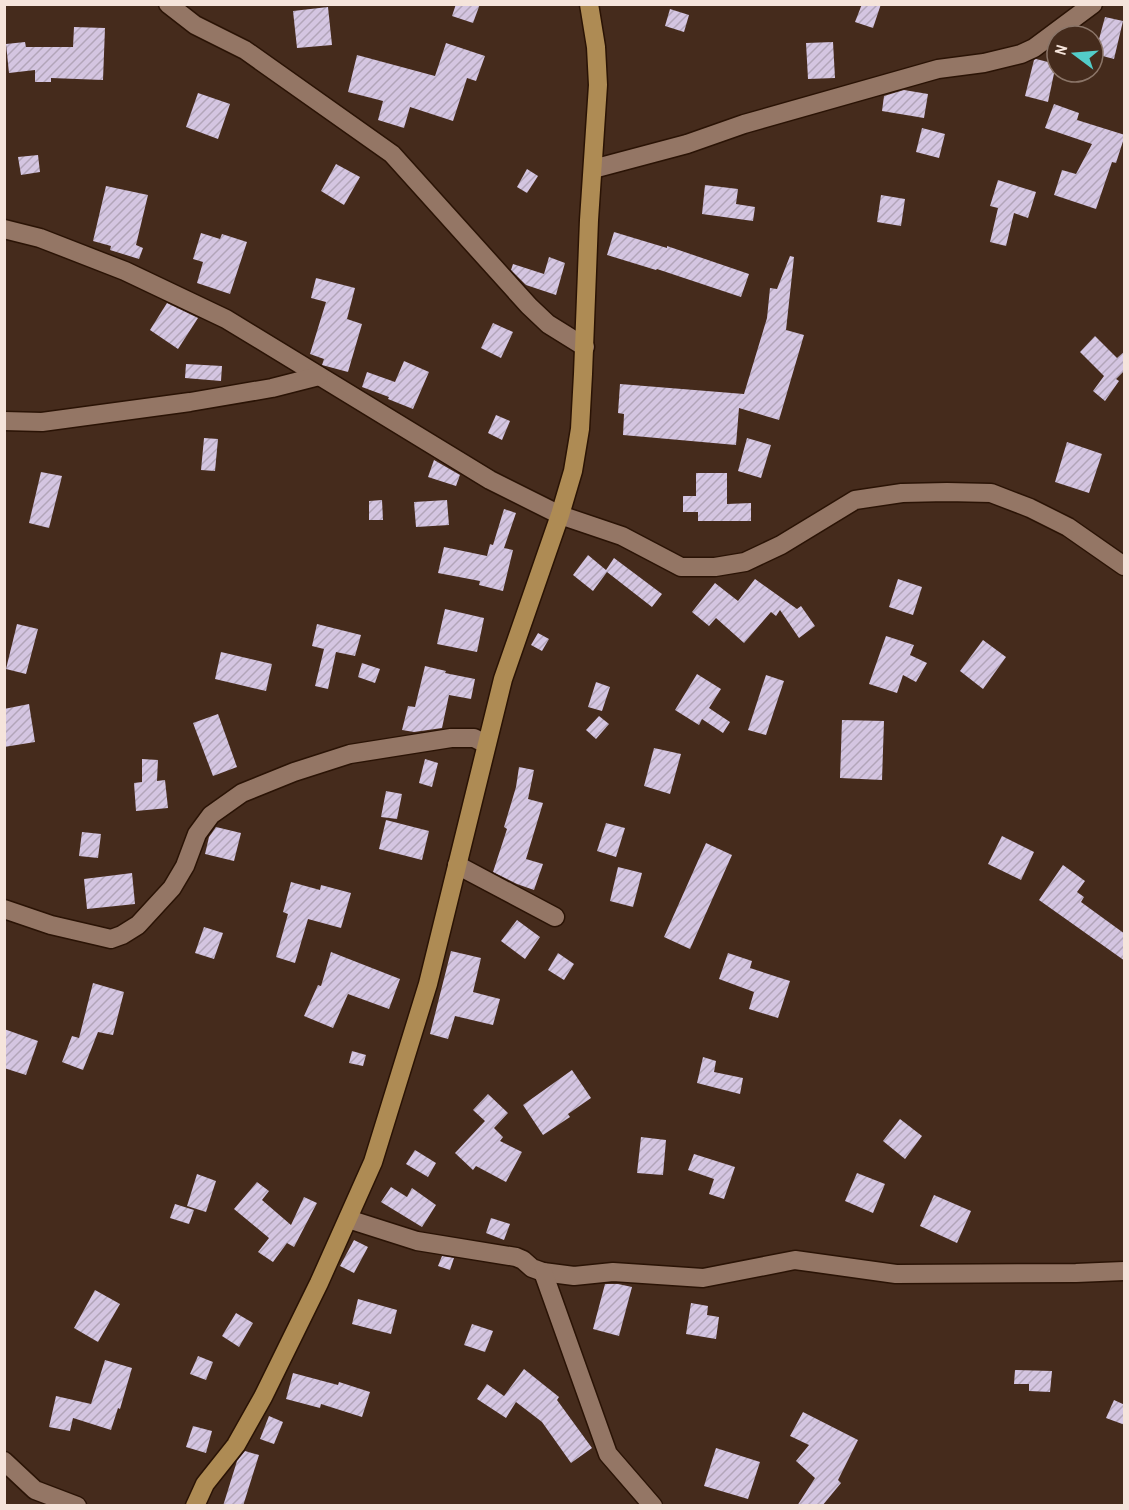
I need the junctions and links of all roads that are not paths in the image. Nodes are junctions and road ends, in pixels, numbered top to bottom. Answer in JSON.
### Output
{"nodes":[{"id":1,"x":168,"y":4,"type":"edge"},
{"id":2,"x":589,"y":4,"type":"edge"},
{"id":3,"x":1093,"y":4,"type":"edge"},
{"id":4,"x":593,"y":168,"type":"junction"},
{"id":5,"x":4,"y":229,"type":"edge"},
{"id":6,"x":585,"y":347,"type":"junction"},
{"id":7,"x":319,"y":376,"type":"junction"},
{"id":8,"x":4,"y":421,"type":"edge"},
{"id":9,"x":560,"y":515,"type":"junction"},
{"id":10,"x":1125,"y":566,"type":"edge"},
{"id":11,"x":486,"y":744,"type":"junction"},
{"id":12,"x":457,"y":864,"type":"junction"},
{"id":13,"x":4,"y":909,"type":"edge"},
{"id":14,"x":555,"y":917,"type":"dead end"},
{"id":15,"x":348,"y":1219,"type":"junction"},
{"id":16,"x":1125,"y":1271,"type":"edge"},
{"id":17,"x":543,"y":1272,"type":"junction"},
{"id":18,"x":4,"y":1461,"type":"edge"},
{"id":19,"x":77,"y":1506,"type":"edge"},
{"id":20,"x":195,"y":1506,"type":"edge"},
{"id":21,"x":653,"y":1506,"type":"edge"}],
"edges":[{"from":1,"to":6,"type":"street"},
{"from":2,"to":4,"type":"main road"},
{"from":3,"to":4,"type":"street"},
{"from":4,"to":6,"type":"main road"},
{"from":5,"to":7,"type":"street"},
{"from":6,"to":9,"type":"main road"},
{"from":7,"to":8,"type":"street"},
{"from":7,"to":9,"type":"street"},
{"from":9,"to":10,"type":"street"},
{"from":9,"to":11,"type":"main road"},
{"from":11,"to":12,"type":"main road"},
{"from":11,"to":13,"type":"street"},
{"from":12,"to":14,"type":"street"},
{"from":12,"to":15,"type":"main road"},
{"from":15,"to":17,"type":"street"},
{"from":15,"to":20,"type":"main road"},
{"from":16,"to":17,"type":"street"},
{"from":17,"to":21,"type":"street"},
{"from":18,"to":19,"type":"street"}]}
